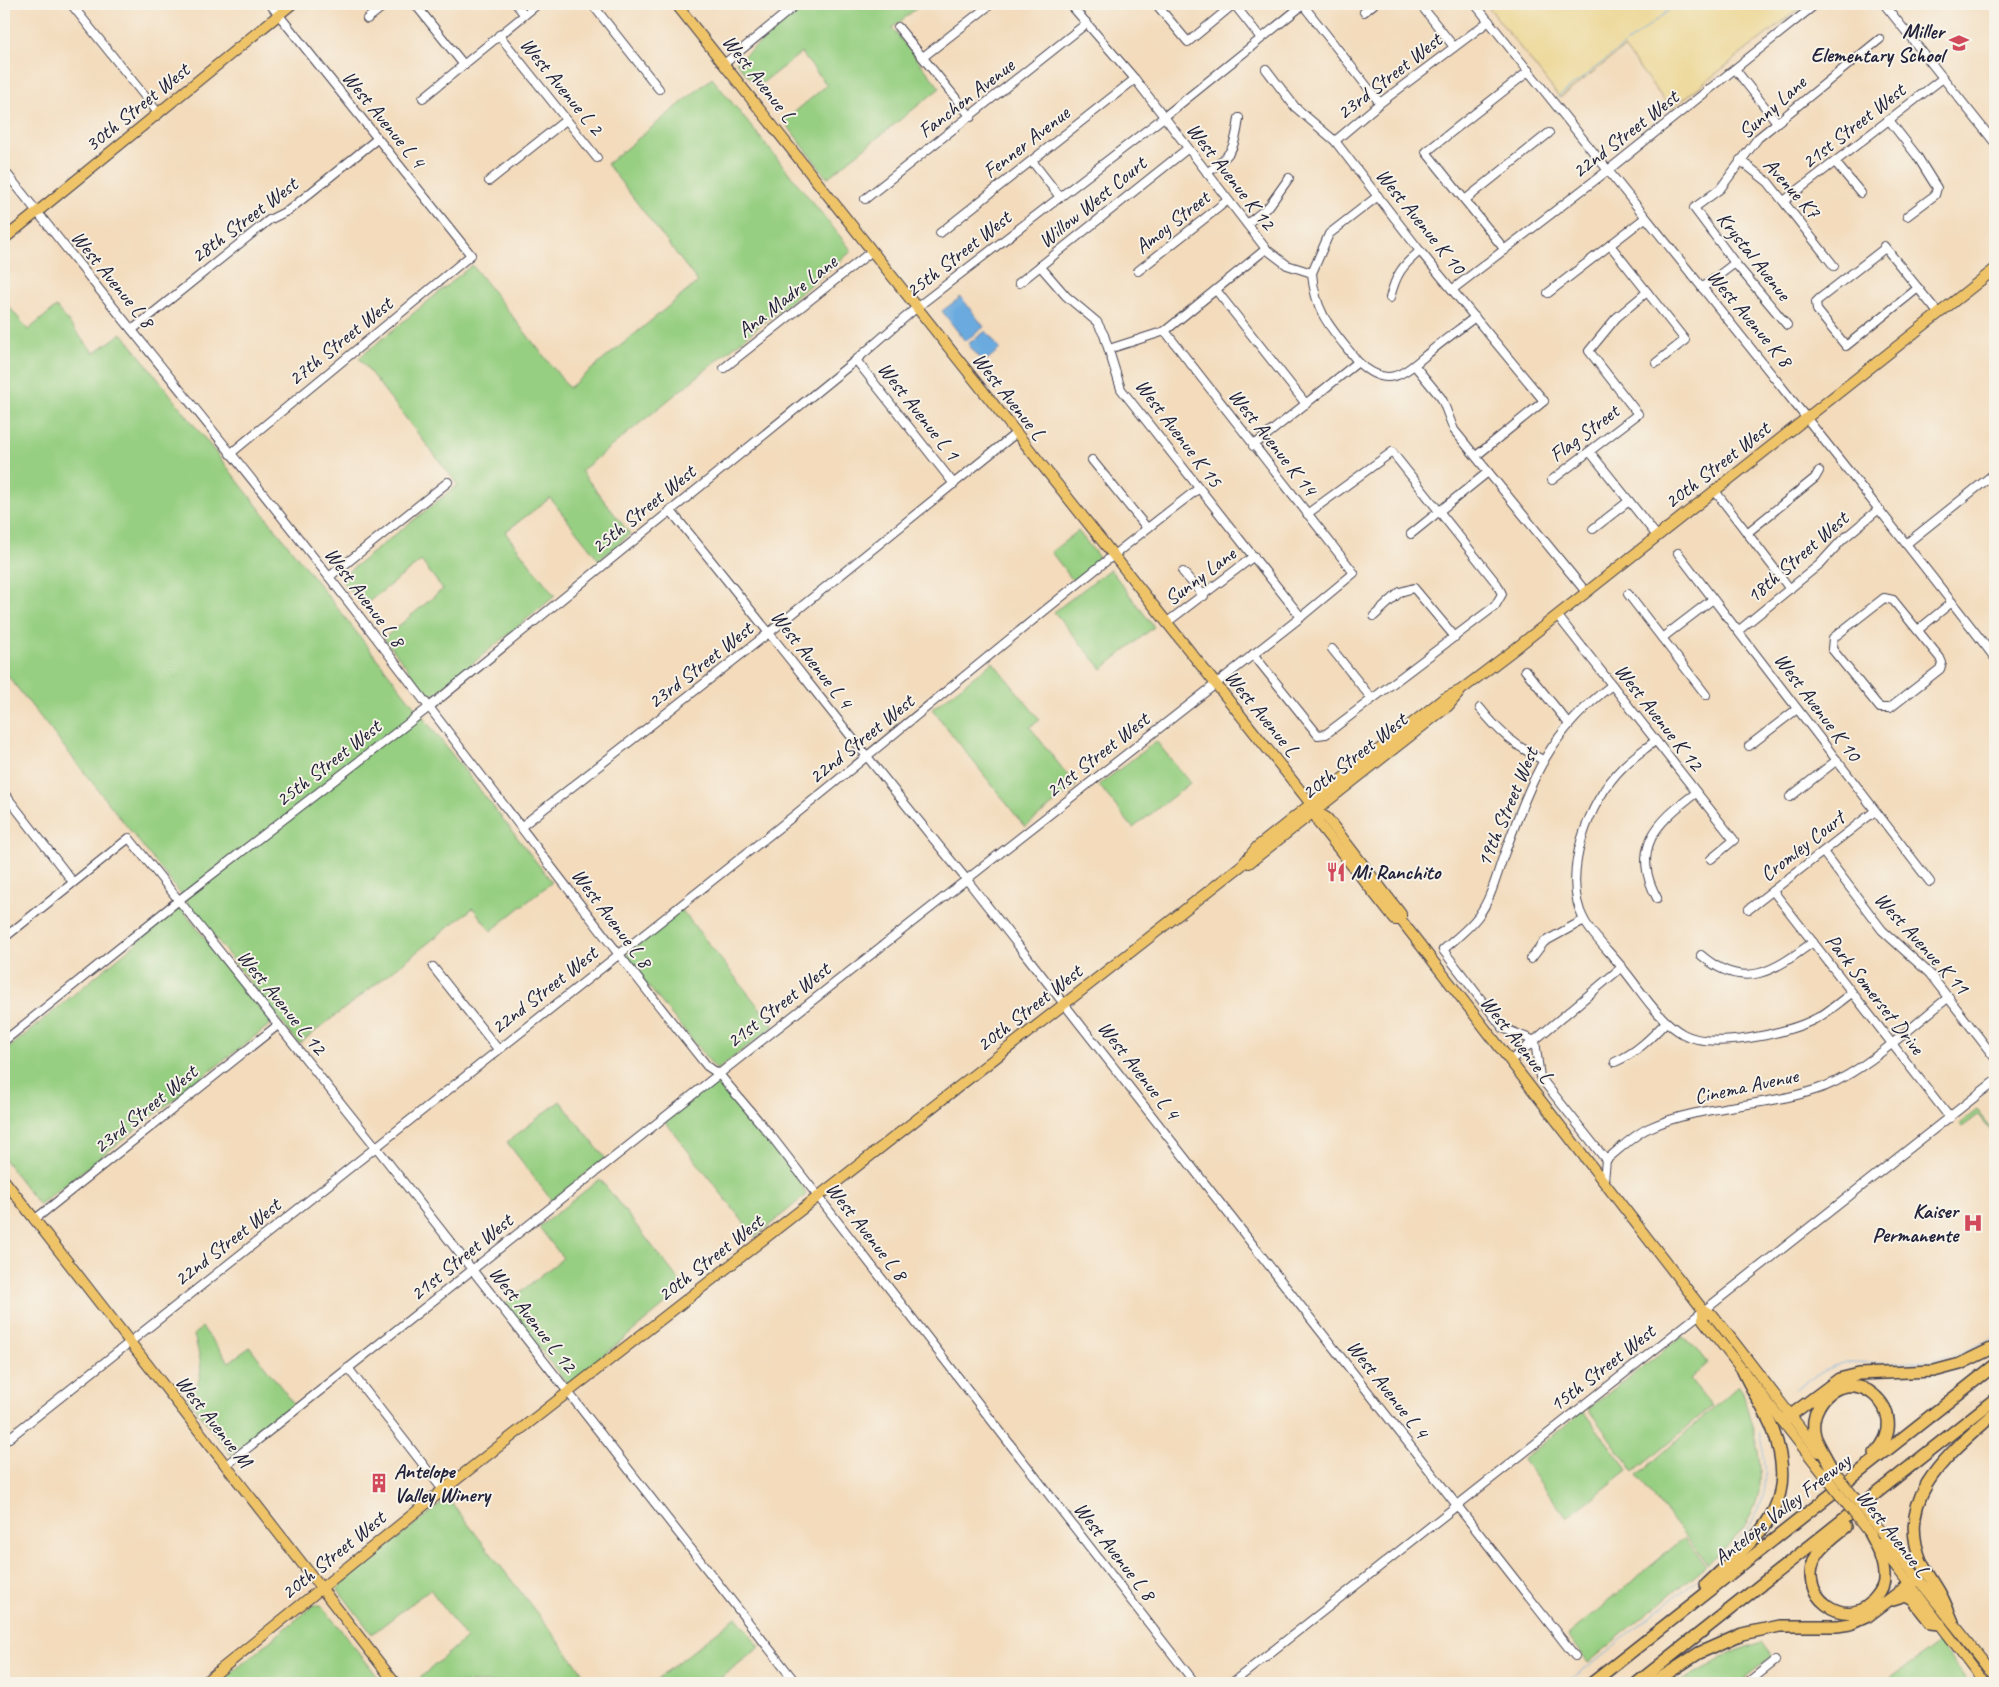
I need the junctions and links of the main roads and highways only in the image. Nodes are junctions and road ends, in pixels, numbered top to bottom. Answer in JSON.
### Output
{"nodes":[{"id":1,"x":292,"y":4,"type":"edge"},
{"id":2,"x":676,"y":4,"type":"edge"},
{"id":3,"x":4,"y":239,"type":"edge"},
{"id":4,"x":1995,"y":270,"type":"edge"},
{"id":5,"x":1313,"y":808,"type":"junction"},
{"id":6,"x":4,"y":1180,"type":"edge"},
{"id":7,"x":1703,"y":1310,"type":"junction"},
{"id":8,"x":1995,"y":1347,"type":"edge"},
{"id":9,"x":1995,"y":1366,"type":"edge"},
{"id":10,"x":1743,"y":1371,"type":"junction"},
{"id":11,"x":1995,"y":1400,"type":"edge"},
{"id":12,"x":1995,"y":1413,"type":"edge"},
{"id":13,"x":1786,"y":1418,"type":"junction"},
{"id":14,"x":1827,"y":1470,"type":"junction"},
{"id":15,"x":1899,"y":1476,"type":"junction"},
{"id":16,"x":1801,"y":1519,"type":"junction"},
{"id":17,"x":1873,"y":1530,"type":"junction"},
{"id":18,"x":1914,"y":1581,"type":"junction"},
{"id":19,"x":321,"y":1589,"type":"junction"},
{"id":20,"x":1884,"y":1603,"type":"junction"},
{"id":21,"x":1953,"y":1622,"type":"junction"},
{"id":22,"x":1940,"y":1624,"type":"junction"},
{"id":23,"x":1663,"y":1626,"type":"junction"},
{"id":24,"x":1995,"y":1676,"type":"edge"},
{"id":25,"x":204,"y":1683,"type":"edge"},
{"id":26,"x":395,"y":1683,"type":"edge"},
{"id":27,"x":1592,"y":1683,"type":"edge"},
{"id":28,"x":1637,"y":1683,"type":"edge"},
{"id":29,"x":1653,"y":1683,"type":"edge"},
{"id":30,"x":1985,"y":1683,"type":"edge"}],
"edges":[{"from":1,"to":3,"type":"main road","name":"30th Street West"},
{"from":2,"to":5,"type":"main road","name":"West Avenue L"},
{"from":4,"to":5,"type":"main road","name":"20th Street West"},
{"from":5,"to":7,"type":"main road","name":"West Avenue L"},
{"from":5,"to":19,"type":"main road","name":"20th Street West"},
{"from":6,"to":19,"type":"main road","name":"West Avenue M"},
{"from":7,"to":10,"type":"main road","name":"West Avenue L"},
{"from":7,"to":13,"type":"main road","name":"West Avenue L"},
{"from":8,"to":13,"type":"highway"},
{"from":9,"to":16,"type":"highway","name":"Antelope Valley Freeway"},
{"from":10,"to":13,"type":"main road","name":"West Avenue L"},
{"from":10,"to":23,"type":"highway"},
{"from":11,"to":15,"type":"highway"},
{"from":12,"to":21,"type":"highway"},
{"from":13,"to":14,"type":"main road","name":"West Avenue L"},
{"from":14,"to":16,"type":"highway"},
{"from":14,"to":17,"type":"main road","name":"West Avenue L","bridge":true},
{"from":15,"to":17,"type":"highway"},
{"from":15,"to":28,"type":"highway"},
{"from":16,"to":23,"type":"highway","name":"Antelope Valley Freeway"},
{"from":17,"to":18,"type":"main road","name":"West Avenue L"},
{"from":18,"to":20,"type":"highway"},
{"from":18,"to":21,"type":"main road","name":"West Avenue L"},
{"from":18,"to":22,"type":"main road","name":"West Avenue L"},
{"from":19,"to":25,"type":"main road","name":"20th Street West"},
{"from":19,"to":26,"type":"main road","name":"West Avenue M"},
{"from":20,"to":22,"type":"highway"},
{"from":20,"to":29,"type":"highway"},
{"from":21,"to":24,"type":"main road","name":"West Avenue L"},
{"from":22,"to":30,"type":"main road","name":"West Avenue L"},
{"from":23,"to":27,"type":"highway","name":"Antelope Valley Freeway"}]}
